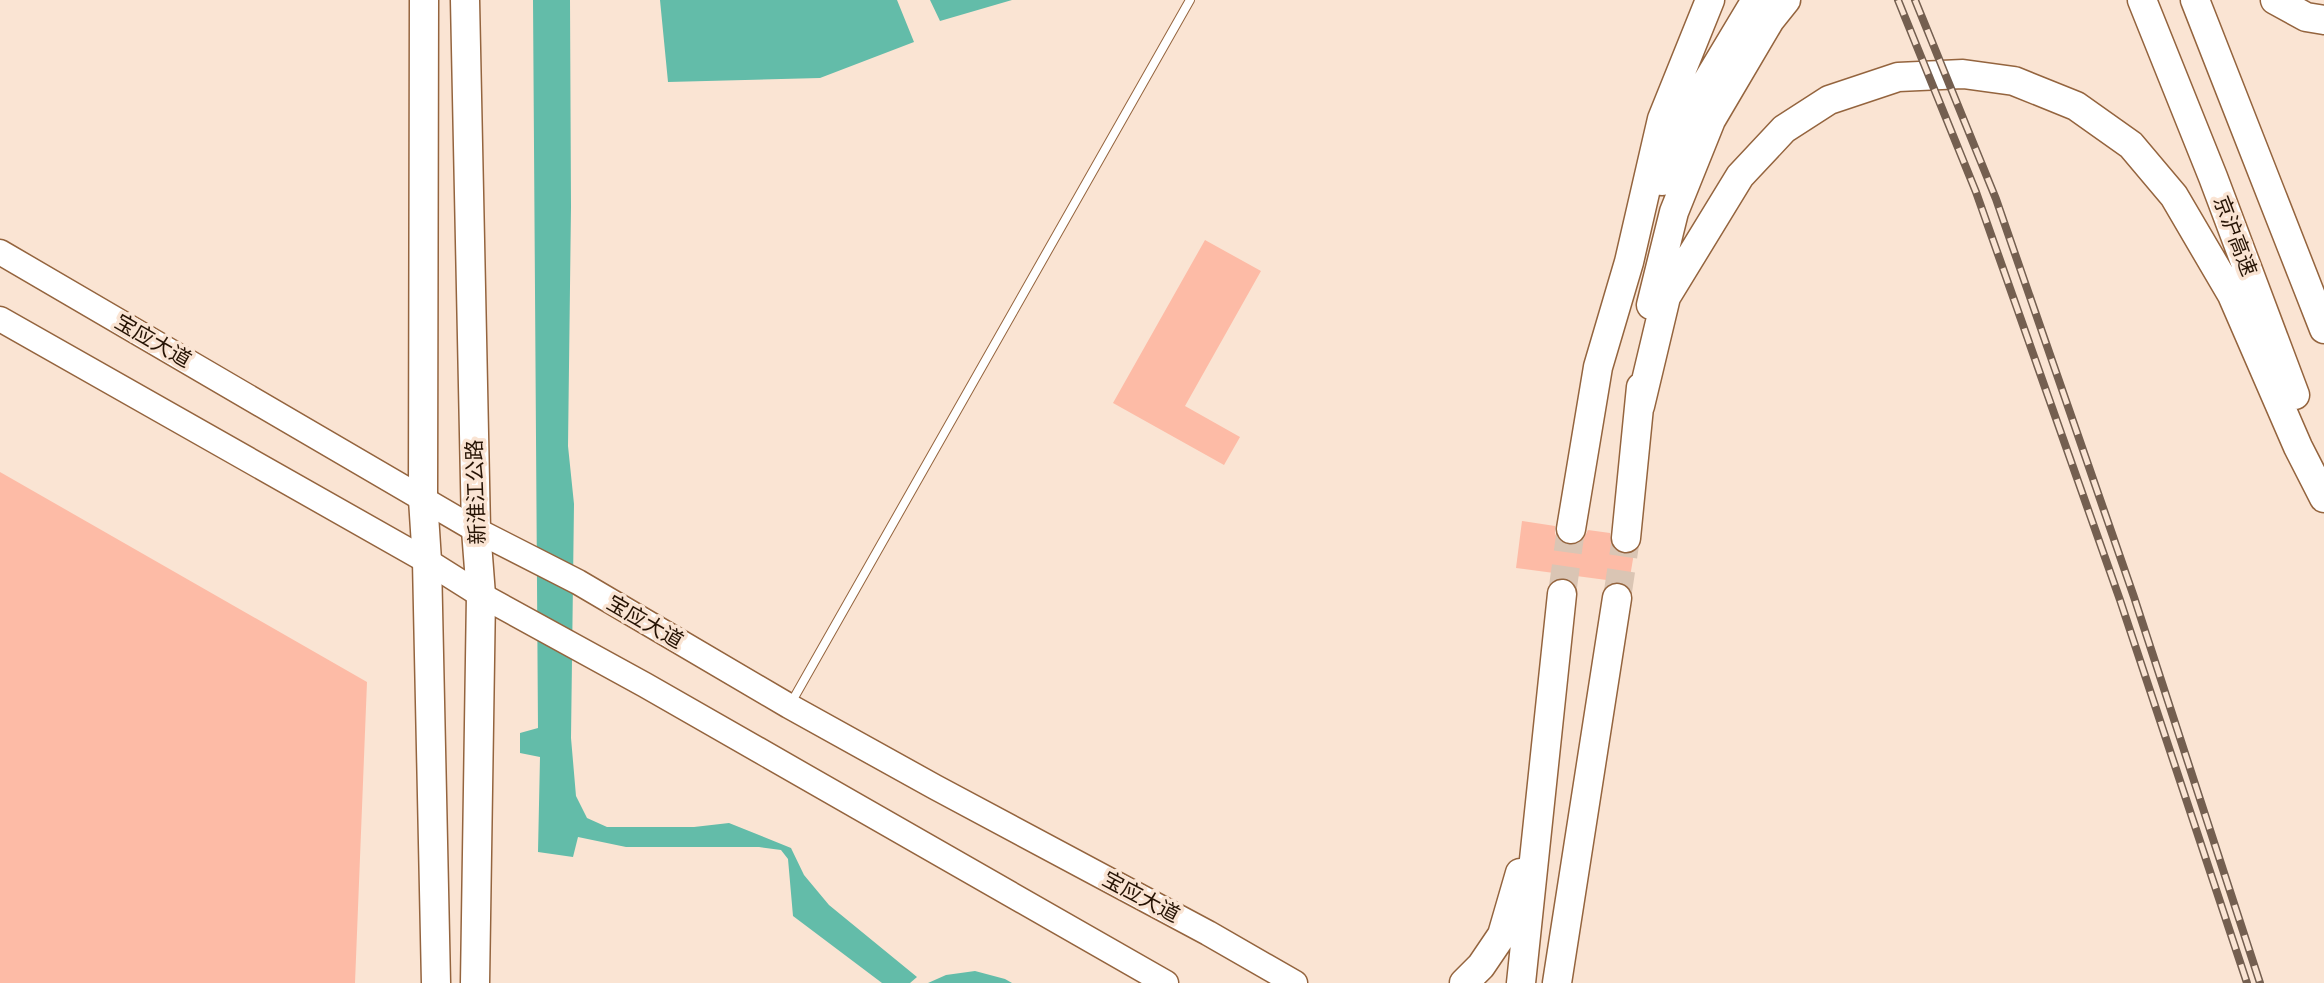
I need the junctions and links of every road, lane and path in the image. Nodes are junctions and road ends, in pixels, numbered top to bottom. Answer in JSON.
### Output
{"nodes":[{"id":1,"x":424,"y":0,"type":"edge"},
{"id":2,"x":465,"y":0,"type":"edge"},
{"id":3,"x":1190,"y":0,"type":"edge"},
{"id":4,"x":1710,"y":0,"type":"edge"},
{"id":5,"x":1756,"y":0,"type":"edge"},
{"id":6,"x":1786,"y":0,"type":"edge"},
{"id":7,"x":2143,"y":0,"type":"edge"},
{"id":8,"x":2195,"y":0,"type":"edge"},
{"id":9,"x":2275,"y":0,"type":"edge"},
{"id":10,"x":2324,"y":20,"type":"edge"},
{"id":11,"x":0,"y":252,"type":"edge"},
{"id":12,"x":1629,"y":262,"type":"junction"},
{"id":13,"x":0,"y":319,"type":"edge"},
{"id":14,"x":2324,"y":329,"type":"edge"},
{"id":15,"x":1640,"y":406,"type":"junction"},
{"id":16,"x":2324,"y":473,"type":"edge"},
{"id":17,"x":2324,"y":498,"type":"edge"},
{"id":18,"x":423,"y":499,"type":"junction"},
{"id":19,"x":1571,"y":529,"type":"tunnel mouth"},
{"id":20,"x":477,"y":530,"type":"junction"},
{"id":21,"x":1626,"y":538,"type":"tunnel mouth"},
{"id":22,"x":427,"y":561,"type":"junction"},
{"id":23,"x":1562,"y":594,"type":"tunnel mouth"},
{"id":24,"x":481,"y":595,"type":"junction"},
{"id":25,"x":1617,"y":598,"type":"tunnel mouth"},
{"id":26,"x":789,"y":706,"type":"junction"},
{"id":27,"x":1538,"y":821,"type":"junction"},
{"id":28,"x":436,"y":983,"type":"edge"},
{"id":29,"x":475,"y":983,"type":"edge"},
{"id":30,"x":1166,"y":983,"type":"edge"},
{"id":31,"x":1295,"y":983,"type":"edge"},
{"id":32,"x":1464,"y":983,"type":"edge"},
{"id":33,"x":1521,"y":983,"type":"edge"},
{"id":34,"x":1558,"y":983,"type":"edge"}],
"edges":[{"from":1,"to":18,"type":"highway"},
{"from":2,"to":20,"type":"highway","name":"新淮江公路"},
{"from":3,"to":26,"type":"lane"},
{"from":4,"to":12,"type":"highway"},
{"from":5,"to":12,"type":"highway"},
{"from":6,"to":15,"type":"highway"},
{"from":7,"to":16,"type":"highway","name":"京沪高速"},
{"from":8,"to":14,"type":"highway"},
{"from":9,"to":10,"type":"highway"},
{"from":11,"to":18,"type":"main road","name":"宝应大道"},
{"from":12,"to":19,"type":"highway"},
{"from":13,"to":22,"type":"main road"},
{"from":15,"to":17,"type":"highway"},
{"from":15,"to":21,"type":"highway"},
{"from":18,"to":20,"type":"main road","name":"宝应大道"},
{"from":18,"to":22,"type":"highway"},
{"from":20,"to":24,"type":"highway","name":"新淮江公路"},
{"from":20,"to":26,"type":"main road","name":"宝应大道"},
{"from":22,"to":24,"type":"main road"},
{"from":22,"to":28,"type":"highway"},
{"from":23,"to":27,"type":"highway"},
{"from":24,"to":29,"type":"highway","name":"新淮江公路"},
{"from":24,"to":30,"type":"main road"},
{"from":25,"to":34,"type":"highway"},
{"from":26,"to":31,"type":"main road","name":"宝应大道"},
{"from":27,"to":32,"type":"highway"},
{"from":27,"to":33,"type":"highway"}]}
